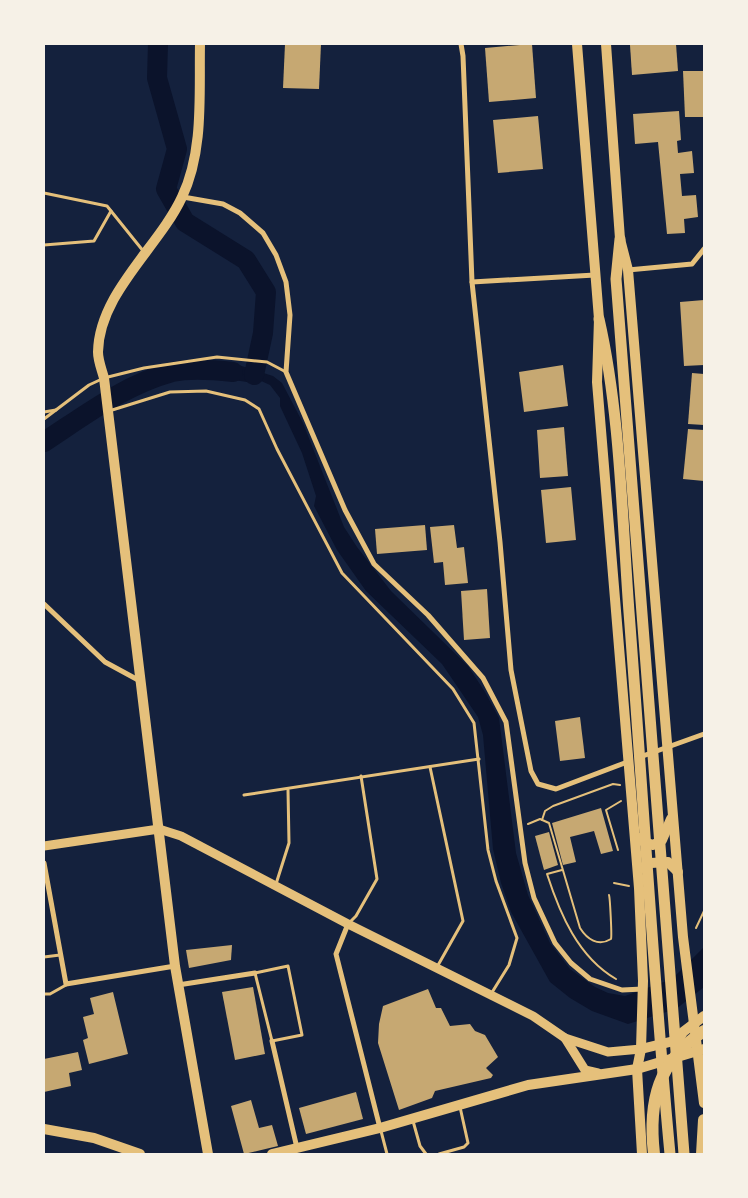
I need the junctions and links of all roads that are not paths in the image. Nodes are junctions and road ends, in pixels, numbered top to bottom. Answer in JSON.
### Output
{"nodes":[{"id":1,"x":200,"y":44,"type":"edge"},
{"id":2,"x":461,"y":44,"type":"edge"},
{"id":3,"x":577,"y":44,"type":"edge"},
{"id":4,"x":606,"y":44,"type":"edge"},
{"id":5,"x":44,"y":192,"type":"edge"},
{"id":6,"x":182,"y":197,"type":"junction"},
{"id":7,"x":111,"y":210,"type":"junction"},
{"id":8,"x":620,"y":239,"type":"junction"},
{"id":9,"x":44,"y":245,"type":"edge"},
{"id":10,"x":704,"y":249,"type":"edge"},
{"id":11,"x":144,"y":252,"type":"junction"},
{"id":12,"x":628,"y":270,"type":"junction"},
{"id":13,"x":595,"y":275,"type":"junction"},
{"id":14,"x":472,"y":282,"type":"junction"},
{"id":15,"x":598,"y":319,"type":"junction"},
{"id":16,"x":286,"y":372,"type":"junction"},
{"id":17,"x":104,"y":382,"type":"junction"},
{"id":18,"x":57,"y":410,"type":"junction"},
{"id":19,"x":106,"y":411,"type":"junction"},
{"id":20,"x":44,"y":412,"type":"edge"},
{"id":21,"x":44,"y":419,"type":"edge"},
{"id":22,"x":44,"y":604,"type":"edge"},
{"id":23,"x":140,"y":681,"type":"junction"},
{"id":24,"x":704,"y":734,"type":"edge"},
{"id":25,"x":668,"y":746,"type":"junction"},
{"id":26,"x":479,"y":759,"type":"junction"},
{"id":27,"x":627,"y":763,"type":"junction"},
{"id":28,"x":430,"y":767,"type":"junction"},
{"id":29,"x":361,"y":776,"type":"junction"},
{"id":30,"x":288,"y":790,"type":"junction"},
{"id":31,"x":244,"y":795,"type":"dead end"},
{"id":32,"x":672,"y":814,"type":"junction"},
{"id":33,"x":634,"y":816,"type":"junction"},
{"id":34,"x":159,"y":829,"type":"junction"},
{"id":35,"x":44,"y":846,"type":"edge"},
{"id":36,"x":44,"y":863,"type":"edge"},
{"id":37,"x":678,"y":872,"type":"junction"},
{"id":38,"x":639,"y":883,"type":"junction"},
{"id":39,"x":275,"y":884,"type":"junction"},
{"id":40,"x":348,"y":924,"type":"junction"},
{"id":41,"x":60,"y":955,"type":"junction"},
{"id":42,"x":44,"y":957,"type":"edge"},
{"id":43,"x":175,"y":966,"type":"junction"},
{"id":44,"x":436,"y":968,"type":"junction"},
{"id":45,"x":255,"y":973,"type":"junction"},
{"id":46,"x":66,"y":984,"type":"junction"},
{"id":47,"x":178,"y":985,"type":"junction"},
{"id":48,"x":643,"y":988,"type":"junction"},
{"id":49,"x":44,"y":994,"type":"edge"},
{"id":50,"x":491,"y":995,"type":"junction"},
{"id":51,"x":704,"y":1016,"type":"edge"},
{"id":52,"x":699,"y":1026,"type":"edge"},
{"id":53,"x":565,"y":1038,"type":"junction"},
{"id":54,"x":678,"y":1040,"type":"junction"},
{"id":55,"x":272,"y":1041,"type":"junction"},
{"id":56,"x":702,"y":1048,"type":"edge"},
{"id":57,"x":641,"y":1049,"type":"junction"},
{"id":58,"x":637,"y":1069,"type":"junction"},
{"id":59,"x":598,"y":1073,"type":"junction"},
{"id":60,"x":704,"y":1103,"type":"edge"},
{"id":61,"x":459,"y":1104,"type":"junction"},
{"id":62,"x":412,"y":1118,"type":"junction"},
{"id":63,"x":704,"y":1120,"type":"edge"},
{"id":64,"x":380,"y":1128,"type":"junction"},
{"id":65,"x":44,"y":1129,"type":"edge"},
{"id":66,"x":297,"y":1148,"type":"junction"},
{"id":67,"x":140,"y":1154,"type":"edge"},
{"id":68,"x":208,"y":1154,"type":"edge"},
{"id":69,"x":272,"y":1154,"type":"edge"},
{"id":70,"x":387,"y":1154,"type":"edge"},
{"id":71,"x":426,"y":1154,"type":"edge"},
{"id":72,"x":439,"y":1154,"type":"edge"},
{"id":73,"x":642,"y":1154,"type":"edge"},
{"id":74,"x":654,"y":1154,"type":"edge"},
{"id":75,"x":670,"y":1154,"type":"edge"},
{"id":76,"x":684,"y":1154,"type":"edge"},
{"id":77,"x":702,"y":1154,"type":"edge"}],
"edges":[{"from":1,"to":6,"type":"main road"},
{"from":2,"to":14,"type":"street"},
{"from":3,"to":13,"type":"main road"},
{"from":4,"to":8,"type":"main road"},
{"from":5,"to":7,"type":"lane"},
{"from":6,"to":11,"type":"main road"},
{"from":6,"to":16,"type":"street"},
{"from":7,"to":9,"type":"lane"},
{"from":7,"to":11,"type":"lane"},
{"from":8,"to":12,"type":"main road"},
{"from":8,"to":76,"type":"main road"},
{"from":10,"to":12,"type":"street"},
{"from":11,"to":17,"type":"main road"},
{"from":12,"to":25,"type":"main road"},
{"from":13,"to":14,"type":"street"},
{"from":13,"to":15,"type":"main road"},
{"from":14,"to":27,"type":"street"},
{"from":15,"to":27,"type":"main road"},
{"from":15,"to":75,"type":"main road"},
{"from":16,"to":17,"type":"lane"},
{"from":16,"to":48,"type":"street"},
{"from":17,"to":18,"type":"lane"},
{"from":17,"to":19,"type":"main road"},
{"from":18,"to":20,"type":"lane"},
{"from":18,"to":21,"type":"lane"},
{"from":19,"to":23,"type":"main road"},
{"from":19,"to":26,"type":"lane"},
{"from":22,"to":23,"type":"street"},
{"from":23,"to":34,"type":"main road"},
{"from":24,"to":25,"type":"street"},
{"from":25,"to":27,"type":"street"},
{"from":25,"to":32,"type":"main road"},
{"from":26,"to":28,"type":"lane"},
{"from":26,"to":50,"type":"lane"},
{"from":27,"to":33,"type":"main road"},
{"from":28,"to":29,"type":"lane"},
{"from":28,"to":44,"type":"lane"},
{"from":29,"to":30,"type":"lane"},
{"from":29,"to":40,"type":"lane"},
{"from":30,"to":31,"type":"lane"},
{"from":30,"to":39,"type":"lane"},
{"from":32,"to":33,"type":"main road"},
{"from":32,"to":37,"type":"main road"},
{"from":33,"to":38,"type":"main road"},
{"from":34,"to":35,"type":"street"},
{"from":34,"to":39,"type":"street"},
{"from":34,"to":43,"type":"main road"},
{"from":36,"to":41,"type":"street"},
{"from":37,"to":38,"type":"main road"},
{"from":37,"to":52,"type":"main road"},
{"from":38,"to":48,"type":"main road"},
{"from":39,"to":40,"type":"street"},
{"from":40,"to":44,"type":"street"},
{"from":40,"to":64,"type":"street"},
{"from":41,"to":42,"type":"lane"},
{"from":41,"to":46,"type":"street"},
{"from":43,"to":46,"type":"street"},
{"from":43,"to":47,"type":"main road"},
{"from":44,"to":50,"type":"street"},
{"from":45,"to":47,"type":"street"},
{"from":45,"to":55,"type":"lane"},
{"from":45,"to":55,"type":"lane"},
{"from":46,"to":49,"type":"lane"},
{"from":47,"to":68,"type":"main road"},
{"from":48,"to":57,"type":"main road"},
{"from":50,"to":53,"type":"street"},
{"from":51,"to":52,"type":"main road"},
{"from":52,"to":54,"type":"main road"},
{"from":52,"to":56,"type":"main road"},
{"from":52,"to":74,"type":"highway"},
{"from":53,"to":57,"type":"street"},
{"from":53,"to":59,"type":"street"},
{"from":54,"to":56,"type":"main road"},
{"from":54,"to":57,"type":"main road"},
{"from":55,"to":66,"type":"street"},
{"from":56,"to":58,"type":"main road"},
{"from":56,"to":60,"type":"main road"},
{"from":57,"to":58,"type":"main road"},
{"from":58,"to":59,"type":"main road"},
{"from":58,"to":73,"type":"main road"},
{"from":59,"to":61,"type":"main road"},
{"from":61,"to":62,"type":"main road"},
{"from":61,"to":72,"type":"lane"},
{"from":62,"to":64,"type":"main road"},
{"from":62,"to":71,"type":"lane"},
{"from":63,"to":77,"type":"highway"},
{"from":64,"to":66,"type":"main road"},
{"from":64,"to":70,"type":"lane"},
{"from":65,"to":67,"type":"main road"},
{"from":66,"to":69,"type":"main road"}]}
